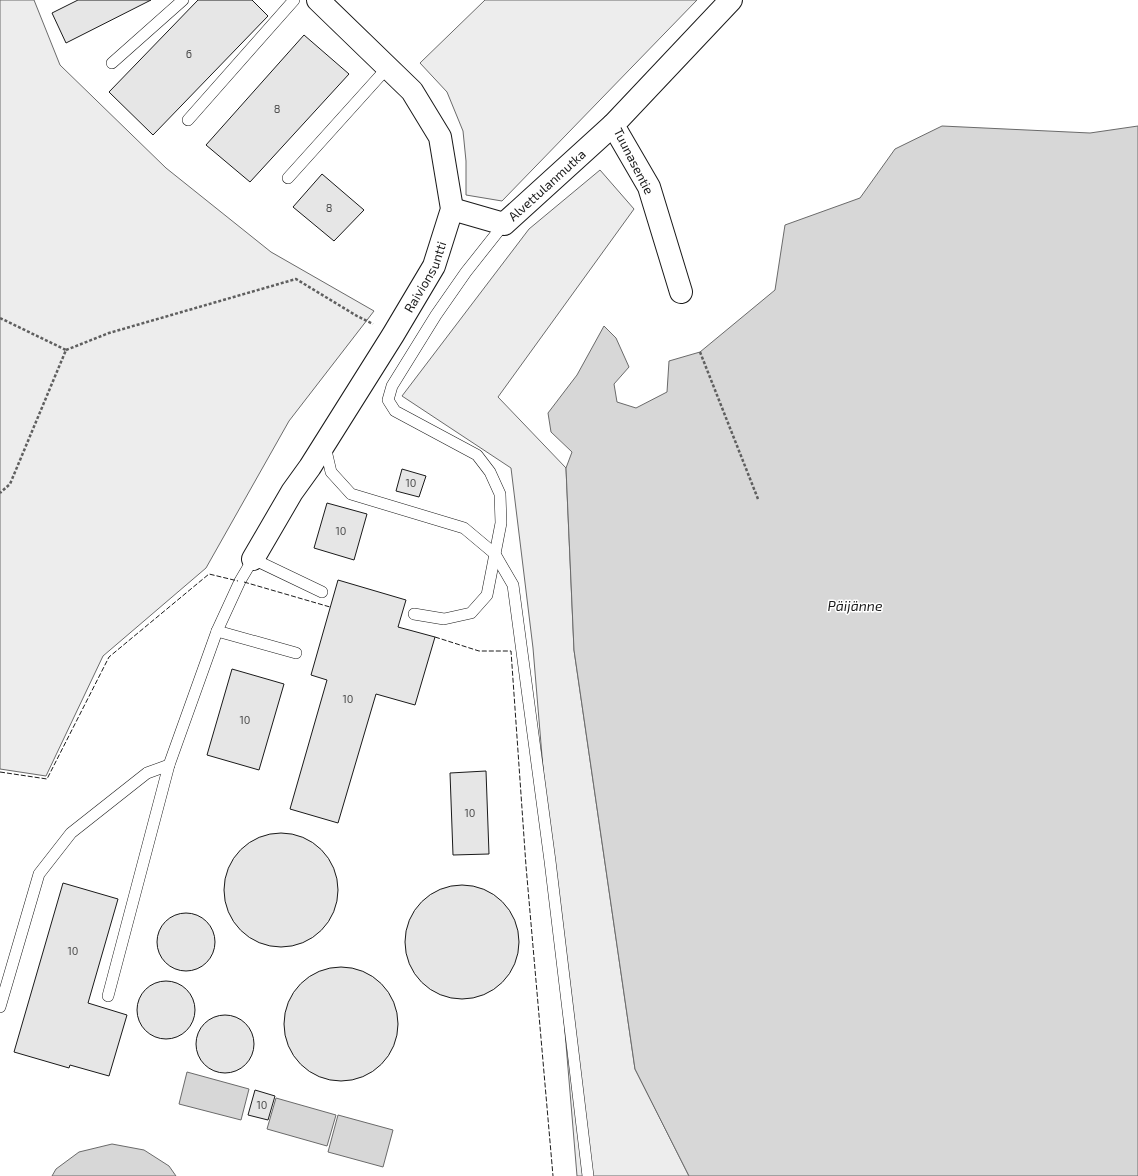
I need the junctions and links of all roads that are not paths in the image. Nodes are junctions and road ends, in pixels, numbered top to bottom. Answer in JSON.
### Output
{"nodes":[{"id":1,"x":183,"y":0,"type":"edge"},
{"id":2,"x":294,"y":0,"type":"edge"},
{"id":3,"x":318,"y":0,"type":"edge"},
{"id":4,"x":731,"y":0,"type":"edge"},
{"id":5,"x":112,"y":63,"type":"dead end"},
{"id":6,"x":388,"y":67,"type":"junction"},
{"id":7,"x":188,"y":120,"type":"dead end"},
{"id":8,"x":613,"y":125,"type":"junction"},
{"id":9,"x":288,"y":178,"type":"dead end"},
{"id":10,"x":452,"y":209,"type":"junction"},
{"id":11,"x":504,"y":224,"type":"junction"},
{"id":12,"x":682,"y":292,"type":"dead end"},
{"id":13,"x":325,"y":443,"type":"junction"},
{"id":14,"x":495,"y":554,"type":"junction"},
{"id":15,"x":253,"y":558,"type":"junction"},
{"id":16,"x":322,"y":592,"type":"dead end"},
{"id":17,"x":414,"y":614,"type":"dead end"},
{"id":18,"x":217,"y":631,"type":"junction"},
{"id":19,"x":296,"y":654,"type":"dead end"},
{"id":20,"x":169,"y":765,"type":"junction"},
{"id":21,"x":108,"y":996,"type":"dead end"},
{"id":22,"x":0,"y":1007,"type":"edge"},
{"id":23,"x":588,"y":1176,"type":"edge"}],
"edges":[{"from":1,"to":5,"type":"lane"},
{"from":2,"to":7,"type":"lane"},
{"from":3,"to":6,"type":"street","name":"Raivionsuntti"},
{"from":4,"to":8,"type":"street","name":"Tuunasentie"},
{"from":6,"to":9,"type":"lane"},
{"from":6,"to":10,"type":"street","name":"Raivionsuntti"},
{"from":8,"to":11,"type":"street","name":"Alvettulanmutka"},
{"from":8,"to":12,"type":"street","name":"Tuunasentie"},
{"from":10,"to":11,"type":"street","name":"Alvettulanmutka"},
{"from":10,"to":13,"type":"street","name":"Raivionsuntti"},
{"from":11,"to":14,"type":"lane"},
{"from":13,"to":14,"type":"lane"},
{"from":13,"to":15,"type":"street","name":"Raivionsuntti"},
{"from":14,"to":17,"type":"lane"},
{"from":14,"to":23,"type":"lane"},
{"from":15,"to":16,"type":"lane"},
{"from":15,"to":18,"type":"lane"},
{"from":18,"to":19,"type":"lane"},
{"from":18,"to":20,"type":"lane"},
{"from":20,"to":21,"type":"lane"},
{"from":20,"to":22,"type":"lane"}]}
